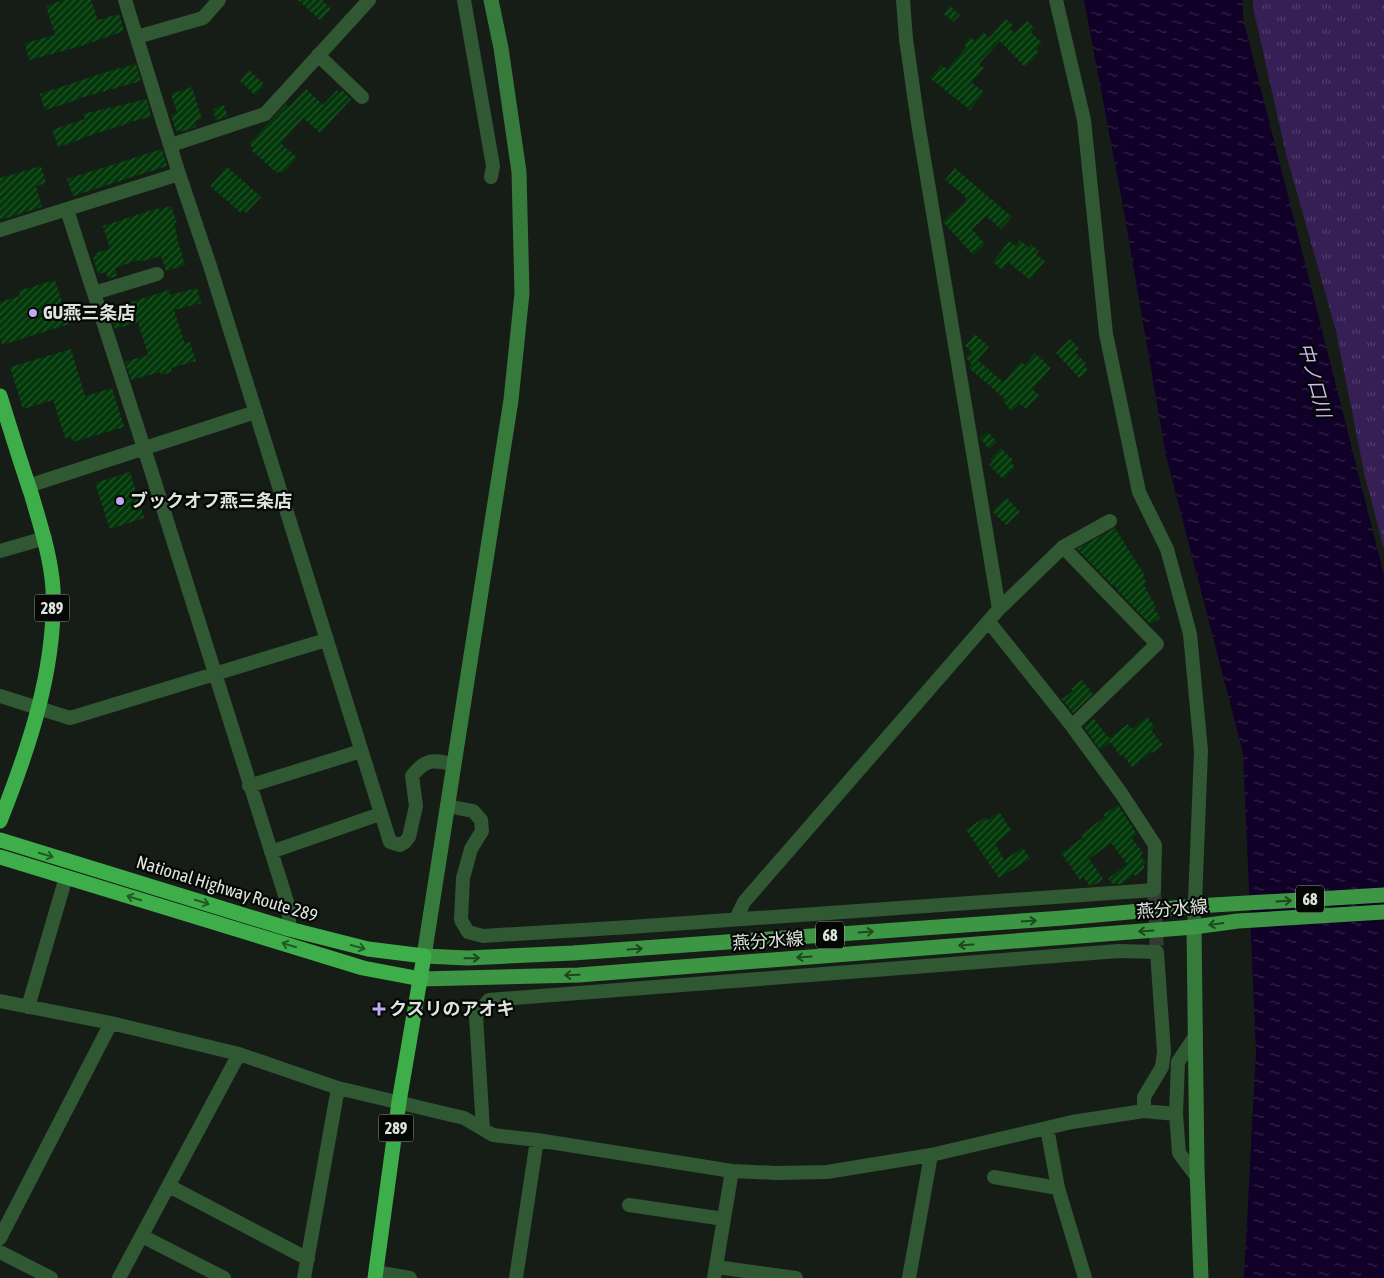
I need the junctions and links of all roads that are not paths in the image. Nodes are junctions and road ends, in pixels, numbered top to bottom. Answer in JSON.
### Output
{"nodes":[{"id":1,"x":125,"y":0,"type":"edge"},
{"id":2,"x":219,"y":0,"type":"edge"},
{"id":3,"x":369,"y":0,"type":"edge"},
{"id":4,"x":464,"y":0,"type":"edge"},
{"id":5,"x":490,"y":0,"type":"edge"},
{"id":6,"x":903,"y":0,"type":"edge"},
{"id":7,"x":1056,"y":0,"type":"edge"},
{"id":8,"x":137,"y":36,"type":"junction"},
{"id":9,"x":318,"y":55,"type":"junction"},
{"id":10,"x":362,"y":97,"type":"dead end"},
{"id":11,"x":171,"y":145,"type":"junction"},
{"id":12,"x":180,"y":174,"type":"junction"},
{"id":13,"x":491,"y":177,"type":"dead end"},
{"id":14,"x":67,"y":210,"type":"junction"},
{"id":15,"x":0,"y":230,"type":"edge"},
{"id":16,"x":157,"y":274,"type":"dead end"},
{"id":17,"x":94,"y":293,"type":"junction"},
{"id":18,"x":0,"y":396,"type":"edge"},
{"id":19,"x":256,"y":412,"type":"junction"},
{"id":20,"x":144,"y":448,"type":"junction"},
{"id":21,"x":28,"y":486,"type":"junction"},
{"id":22,"x":1110,"y":521,"type":"dead end"},
{"id":23,"x":45,"y":538,"type":"junction"},
{"id":24,"x":1063,"y":547,"type":"junction"},
{"id":25,"x":0,"y":551,"type":"edge"},
{"id":26,"x":999,"y":609,"type":"junction"},
{"id":27,"x":989,"y":622,"type":"junction"},
{"id":28,"x":326,"y":640,"type":"junction"},
{"id":29,"x":214,"y":673,"type":"junction"},
{"id":30,"x":0,"y":696,"type":"edge"},
{"id":31,"x":39,"y":708,"type":"junction"},
{"id":32,"x":1072,"y":726,"type":"junction"},
{"id":33,"x":361,"y":751,"type":"junction"},
{"id":34,"x":453,"y":764,"type":"junction"},
{"id":35,"x":249,"y":786,"type":"junction"},
{"id":36,"x":447,"y":806,"type":"junction"},
{"id":37,"x":380,"y":814,"type":"junction"},
{"id":38,"x":0,"y":821,"type":"edge"},
{"id":39,"x":0,"y":840,"type":"edge"},
{"id":40,"x":271,"y":852,"type":"junction"},
{"id":41,"x":0,"y":857,"type":"edge"},
{"id":42,"x":66,"y":877,"type":"junction"},
{"id":43,"x":1384,"y":895,"type":"edge"},
{"id":44,"x":1196,"y":906,"type":"junction"},
{"id":45,"x":1384,"y":912,"type":"edge"},
{"id":46,"x":736,"y":918,"type":"junction"},
{"id":47,"x":1194,"y":927,"type":"junction"},
{"id":48,"x":288,"y":929,"type":"junction"},
{"id":49,"x":424,"y":956,"type":"junction"},
{"id":50,"x":421,"y":979,"type":"junction"},
{"id":51,"x":0,"y":1001,"type":"edge"},
{"id":52,"x":28,"y":1007,"type":"junction"},
{"id":53,"x":111,"y":1023,"type":"junction"},
{"id":54,"x":1196,"y":1035,"type":"junction"},
{"id":55,"x":238,"y":1054,"type":"junction"},
{"id":56,"x":338,"y":1088,"type":"junction"},
{"id":57,"x":399,"y":1102,"type":"junction"},
{"id":58,"x":1144,"y":1111,"type":"junction"},
{"id":59,"x":1176,"y":1114,"type":"junction"},
{"id":60,"x":1047,"y":1128,"type":"junction"},
{"id":61,"x":483,"y":1130,"type":"junction"},
{"id":62,"x":537,"y":1140,"type":"junction"},
{"id":63,"x":931,"y":1155,"type":"junction"},
{"id":64,"x":732,"y":1171,"type":"junction"},
{"id":65,"x":994,"y":1177,"type":"dead end"},
{"id":66,"x":1197,"y":1177,"type":"junction"},
{"id":67,"x":168,"y":1186,"type":"junction"},
{"id":68,"x":1058,"y":1188,"type":"junction"},
{"id":69,"x":629,"y":1204,"type":"dead end"},
{"id":70,"x":724,"y":1219,"type":"junction"},
{"id":71,"x":142,"y":1236,"type":"junction"},
{"id":72,"x":0,"y":1238,"type":"edge"},
{"id":73,"x":0,"y":1252,"type":"edge"},
{"id":74,"x":308,"y":1259,"type":"junction"},
{"id":75,"x":715,"y":1272,"type":"edge"},
{"id":76,"x":375,"y":1275,"type":"edge"},
{"id":77,"x":51,"y":1278,"type":"edge"},
{"id":78,"x":119,"y":1278,"type":"edge"},
{"id":79,"x":224,"y":1278,"type":"edge"},
{"id":80,"x":304,"y":1278,"type":"edge"},
{"id":81,"x":410,"y":1278,"type":"edge"},
{"id":82,"x":516,"y":1278,"type":"edge"},
{"id":83,"x":796,"y":1278,"type":"edge"},
{"id":84,"x":909,"y":1278,"type":"edge"},
{"id":85,"x":1085,"y":1278,"type":"edge"},
{"id":86,"x":1201,"y":1278,"type":"edge"}],
"edges":[{"from":1,"to":8,"type":"street"},
{"from":2,"to":8,"type":"street"},
{"from":3,"to":9,"type":"street"},
{"from":4,"to":13,"type":"street"},
{"from":5,"to":34,"type":"street"},
{"from":6,"to":26,"type":"street"},
{"from":7,"to":44,"type":"street"},
{"from":8,"to":11,"type":"street"},
{"from":9,"to":10,"type":"street"},
{"from":9,"to":11,"type":"street"},
{"from":11,"to":12,"type":"street"},
{"from":12,"to":14,"type":"street"},
{"from":12,"to":19,"type":"street"},
{"from":14,"to":15,"type":"street"},
{"from":14,"to":17,"type":"street"},
{"from":16,"to":17,"type":"street"},
{"from":17,"to":20,"type":"street"},
{"from":18,"to":21,"type":"highway","number":"289"},
{"from":19,"to":20,"type":"street"},
{"from":19,"to":28,"type":"street"},
{"from":20,"to":21,"type":"street"},
{"from":20,"to":29,"type":"street"},
{"from":21,"to":23,"type":"highway","number":"289"},
{"from":22,"to":24,"type":"street"},
{"from":23,"to":25,"type":"street"},
{"from":23,"to":31,"type":"highway","number":"289"},
{"from":24,"to":26,"type":"street"},
{"from":24,"to":32,"type":"street"},
{"from":26,"to":27,"type":"street"},
{"from":27,"to":32,"type":"street"},
{"from":27,"to":46,"type":"street"},
{"from":28,"to":29,"type":"street"},
{"from":28,"to":33,"type":"street"},
{"from":29,"to":31,"type":"street"},
{"from":29,"to":35,"type":"street"},
{"from":30,"to":31,"type":"street"},
{"from":31,"to":38,"type":"highway","number":"289"},
{"from":32,"to":46,"type":"street"},
{"from":33,"to":35,"type":"street"},
{"from":33,"to":37,"type":"street"},
{"from":34,"to":36,"type":"street"},
{"from":34,"to":37,"type":"street"},
{"from":35,"to":40,"type":"street"},
{"from":36,"to":46,"type":"street"},
{"from":36,"to":49,"type":"street"},
{"from":37,"to":40,"type":"street"},
{"from":39,"to":48,"type":"highway","name":"National Highway Route 289","one_way":true},
{"from":40,"to":48,"type":"street"},
{"from":41,"to":42,"type":"highway","name":"National Highway Route 289"},
{"from":50,"to":42,"type":"highway","name":"National Highway Route 289","one_way":true},
{"from":42,"to":52,"type":"street"},
{"from":44,"to":43,"type":"main road","name":"燕分水線","number":"68","one_way":true},
{"from":44,"to":47,"type":"street"},
{"from":49,"to":44,"type":"main road","name":"燕分水線","number":"68","one_way":true},
{"from":45,"to":47,"type":"main road","name":"燕分水線","number":"68","one_way":true},
{"from":47,"to":50,"type":"main road","name":"燕分水線","number":"68","one_way":true},
{"from":47,"to":54,"type":"street"},
{"from":48,"to":49,"type":"highway","name":"National Highway Route 289","one_way":true},
{"from":49,"to":50,"type":"highway","number":"289"},
{"from":50,"to":57,"type":"highway","number":"289"},
{"from":51,"to":52,"type":"street"},
{"from":52,"to":53,"type":"street"},
{"from":53,"to":55,"type":"street"},
{"from":53,"to":72,"type":"street"},
{"from":54,"to":59,"type":"street"},
{"from":54,"to":66,"type":"street"},
{"from":55,"to":56,"type":"street"},
{"from":55,"to":67,"type":"street"},
{"from":56,"to":57,"type":"street"},
{"from":56,"to":74,"type":"street"},
{"from":57,"to":61,"type":"street"},
{"from":57,"to":76,"type":"highway","number":"289"},
{"from":58,"to":59,"type":"street"},
{"from":58,"to":60,"type":"street"},
{"from":58,"to":61,"type":"street"},
{"from":59,"to":66,"type":"street"},
{"from":60,"to":63,"type":"street"},
{"from":60,"to":68,"type":"street"},
{"from":61,"to":62,"type":"street"},
{"from":62,"to":64,"type":"street"},
{"from":62,"to":82,"type":"street"},
{"from":63,"to":64,"type":"street"},
{"from":63,"to":84,"type":"street"},
{"from":64,"to":70,"type":"street"},
{"from":65,"to":68,"type":"street"},
{"from":66,"to":86,"type":"street"},
{"from":67,"to":71,"type":"street"},
{"from":67,"to":74,"type":"street"},
{"from":68,"to":85,"type":"street"},
{"from":69,"to":70,"type":"street"},
{"from":70,"to":75,"type":"street"},
{"from":71,"to":78,"type":"street"},
{"from":71,"to":79,"type":"street"},
{"from":73,"to":77,"type":"street"},
{"from":74,"to":80,"type":"street"},
{"from":75,"to":83,"type":"street"},
{"from":76,"to":81,"type":"street"}]}
